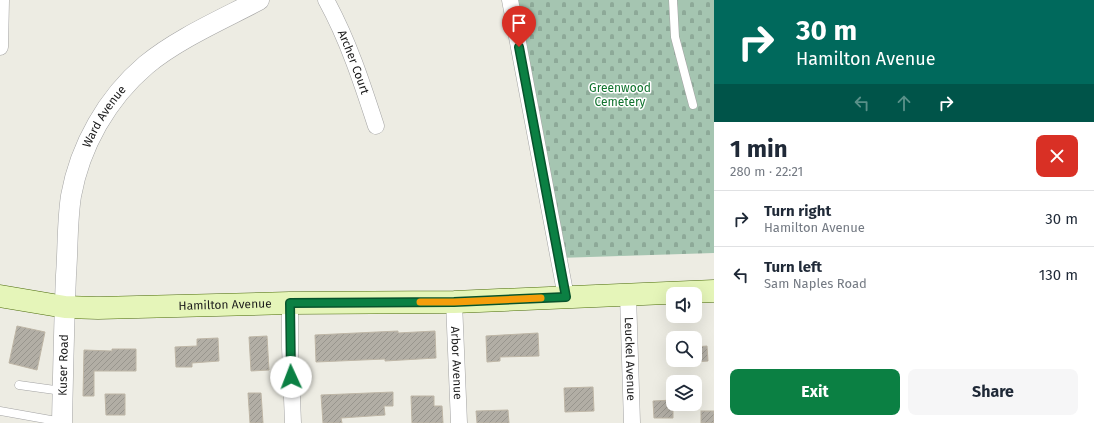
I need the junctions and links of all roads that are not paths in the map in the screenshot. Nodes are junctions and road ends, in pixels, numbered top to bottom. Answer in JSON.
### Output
{"nodes":[{"id":1,"x":1,"y":0,"type":"edge"},
{"id":2,"x":259,"y":0,"type":"edge"},
{"id":3,"x":326,"y":0,"type":"edge"},
{"id":4,"x":510,"y":0,"type":"edge"},
{"id":5,"x":673,"y":0,"type":"edge"},
{"id":6,"x":0,"y":47,"type":"edge"},
{"id":7,"x":693,"y":105,"type":"dead end"},
{"id":8,"x":376,"y":126,"type":"dead end"},
{"id":9,"x":714,"y":291,"type":"edge"},
{"id":10,"x":628,"y":294,"type":"junction"},
{"id":11,"x":0,"y":296,"type":"edge"},
{"id":12,"x":566,"y":297,"type":"junction"},
{"id":13,"x":454,"y":302,"type":"junction"},
{"id":14,"x":290,"y":303,"type":"junction"},
{"id":15,"x":65,"y":307,"type":"junction"},
{"id":16,"x":19,"y":385,"type":"dead end"},
{"id":17,"x":63,"y":391,"type":"junction"},
{"id":18,"x":0,"y":411,"type":"edge"},
{"id":19,"x":62,"y":422,"type":"edge"},
{"id":20,"x":293,"y":423,"type":"edge"},
{"id":21,"x":459,"y":423,"type":"edge"},
{"id":22,"x":632,"y":423,"type":"edge"}],
"edges":[{"from":1,"to":6,"type":"street"},
{"from":2,"to":15,"type":"street","name":"Ward Avenue"},
{"from":3,"to":8,"type":"street","name":"Archer Court"},
{"from":4,"to":12,"type":"street"},
{"from":5,"to":7,"type":"lane"},
{"from":9,"to":10,"type":"main road","name":"Hamilton Avenue"},
{"from":10,"to":12,"type":"main road","name":"Hamilton Avenue"},
{"from":10,"to":22,"type":"street","name":"Leuckel Avenue"},
{"from":11,"to":15,"type":"main road","name":"Hamilton Avenue"},
{"from":12,"to":13,"type":"main road","name":"Hamilton Avenue"},
{"from":13,"to":14,"type":"main road","name":"Hamilton Avenue"},
{"from":13,"to":21,"type":"street","name":"Arbor Avenue"},
{"from":14,"to":15,"type":"main road","name":"Hamilton Avenue"},
{"from":14,"to":20,"type":"street"},
{"from":15,"to":17,"type":"street","name":"Kuser Road"},
{"from":16,"to":17,"type":"lane"},
{"from":17,"to":19,"type":"street","name":"Kuser Road"},
{"from":18,"to":19,"type":"lane"}]}
